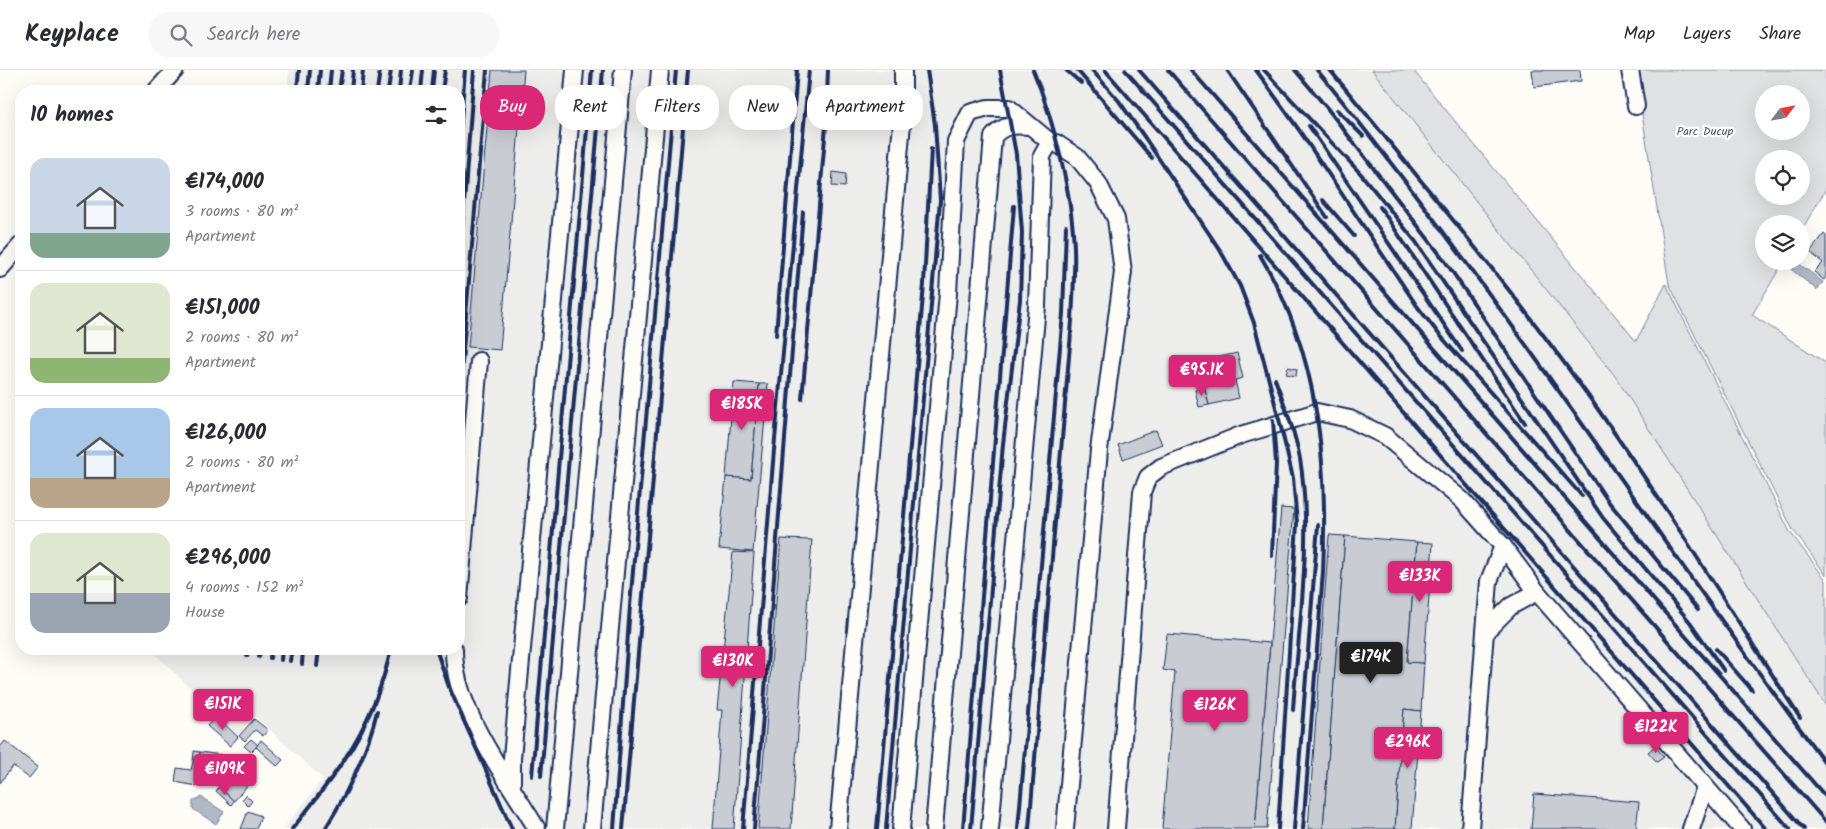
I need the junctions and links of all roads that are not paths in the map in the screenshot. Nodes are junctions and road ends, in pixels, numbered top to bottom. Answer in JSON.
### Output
{"nodes":[{"id":1,"x":175,"y":70,"type":"edge"},
{"id":2,"x":575,"y":70,"type":"edge"},
{"id":3,"x":623,"y":70,"type":"edge"},
{"id":4,"x":660,"y":70,"type":"edge"},
{"id":5,"x":903,"y":70,"type":"edge"},
{"id":6,"x":1630,"y":70,"type":"edge"},
{"id":7,"x":161,"y":85,"type":"edge"},
{"id":8,"x":1636,"y":106,"type":"dead end"},
{"id":9,"x":1030,"y":126,"type":"junction"},
{"id":10,"x":1050,"y":142,"type":"junction"},
{"id":11,"x":15,"y":252,"type":"edge"},
{"id":12,"x":0,"y":269,"type":"edge"},
{"id":13,"x":479,"y":361,"type":"dead end"},
{"id":14,"x":465,"y":527,"type":"edge"},
{"id":15,"x":1503,"y":546,"type":"junction"},
{"id":16,"x":1537,"y":592,"type":"junction"},
{"id":17,"x":1485,"y":632,"type":"junction"},
{"id":18,"x":455,"y":655,"type":"edge"},
{"id":19,"x":512,"y":786,"type":"junction"},
{"id":20,"x":1704,"y":787,"type":"junction"},
{"id":21,"x":537,"y":829,"type":"edge"},
{"id":22,"x":555,"y":829,"type":"edge"},
{"id":23,"x":592,"y":829,"type":"edge"},
{"id":24,"x":838,"y":829,"type":"edge"},
{"id":25,"x":901,"y":829,"type":"edge"},
{"id":26,"x":934,"y":829,"type":"edge"},
{"id":27,"x":990,"y":829,"type":"edge"},
{"id":28,"x":1065,"y":829,"type":"edge"},
{"id":29,"x":1116,"y":829,"type":"edge"},
{"id":30,"x":1470,"y":829,"type":"edge"},
{"id":31,"x":1691,"y":829,"type":"edge"},
{"id":32,"x":1742,"y":829,"type":"edge"}],
"edges":[{"from":1,"to":7,"type":"street"},
{"from":2,"to":19,"type":"street"},
{"from":3,"to":22,"type":"street"},
{"from":4,"to":23,"type":"street"},
{"from":5,"to":24,"type":"street"},
{"from":6,"to":8,"type":"street"},
{"from":9,"to":10,"type":"street"},
{"from":9,"to":25,"type":"street"},
{"from":9,"to":26,"type":"street"},
{"from":10,"to":27,"type":"street"},
{"from":10,"to":28,"type":"street"},
{"from":11,"to":12,"type":"street"},
{"from":13,"to":14,"type":"street"},
{"from":15,"to":16,"type":"street"},
{"from":15,"to":17,"type":"street"},
{"from":15,"to":29,"type":"street"},
{"from":16,"to":17,"type":"street"},
{"from":16,"to":20,"type":"street"},
{"from":17,"to":30,"type":"street"},
{"from":18,"to":19,"type":"street"},
{"from":19,"to":21,"type":"street"},
{"from":20,"to":31,"type":"street"},
{"from":20,"to":32,"type":"street"}]}
